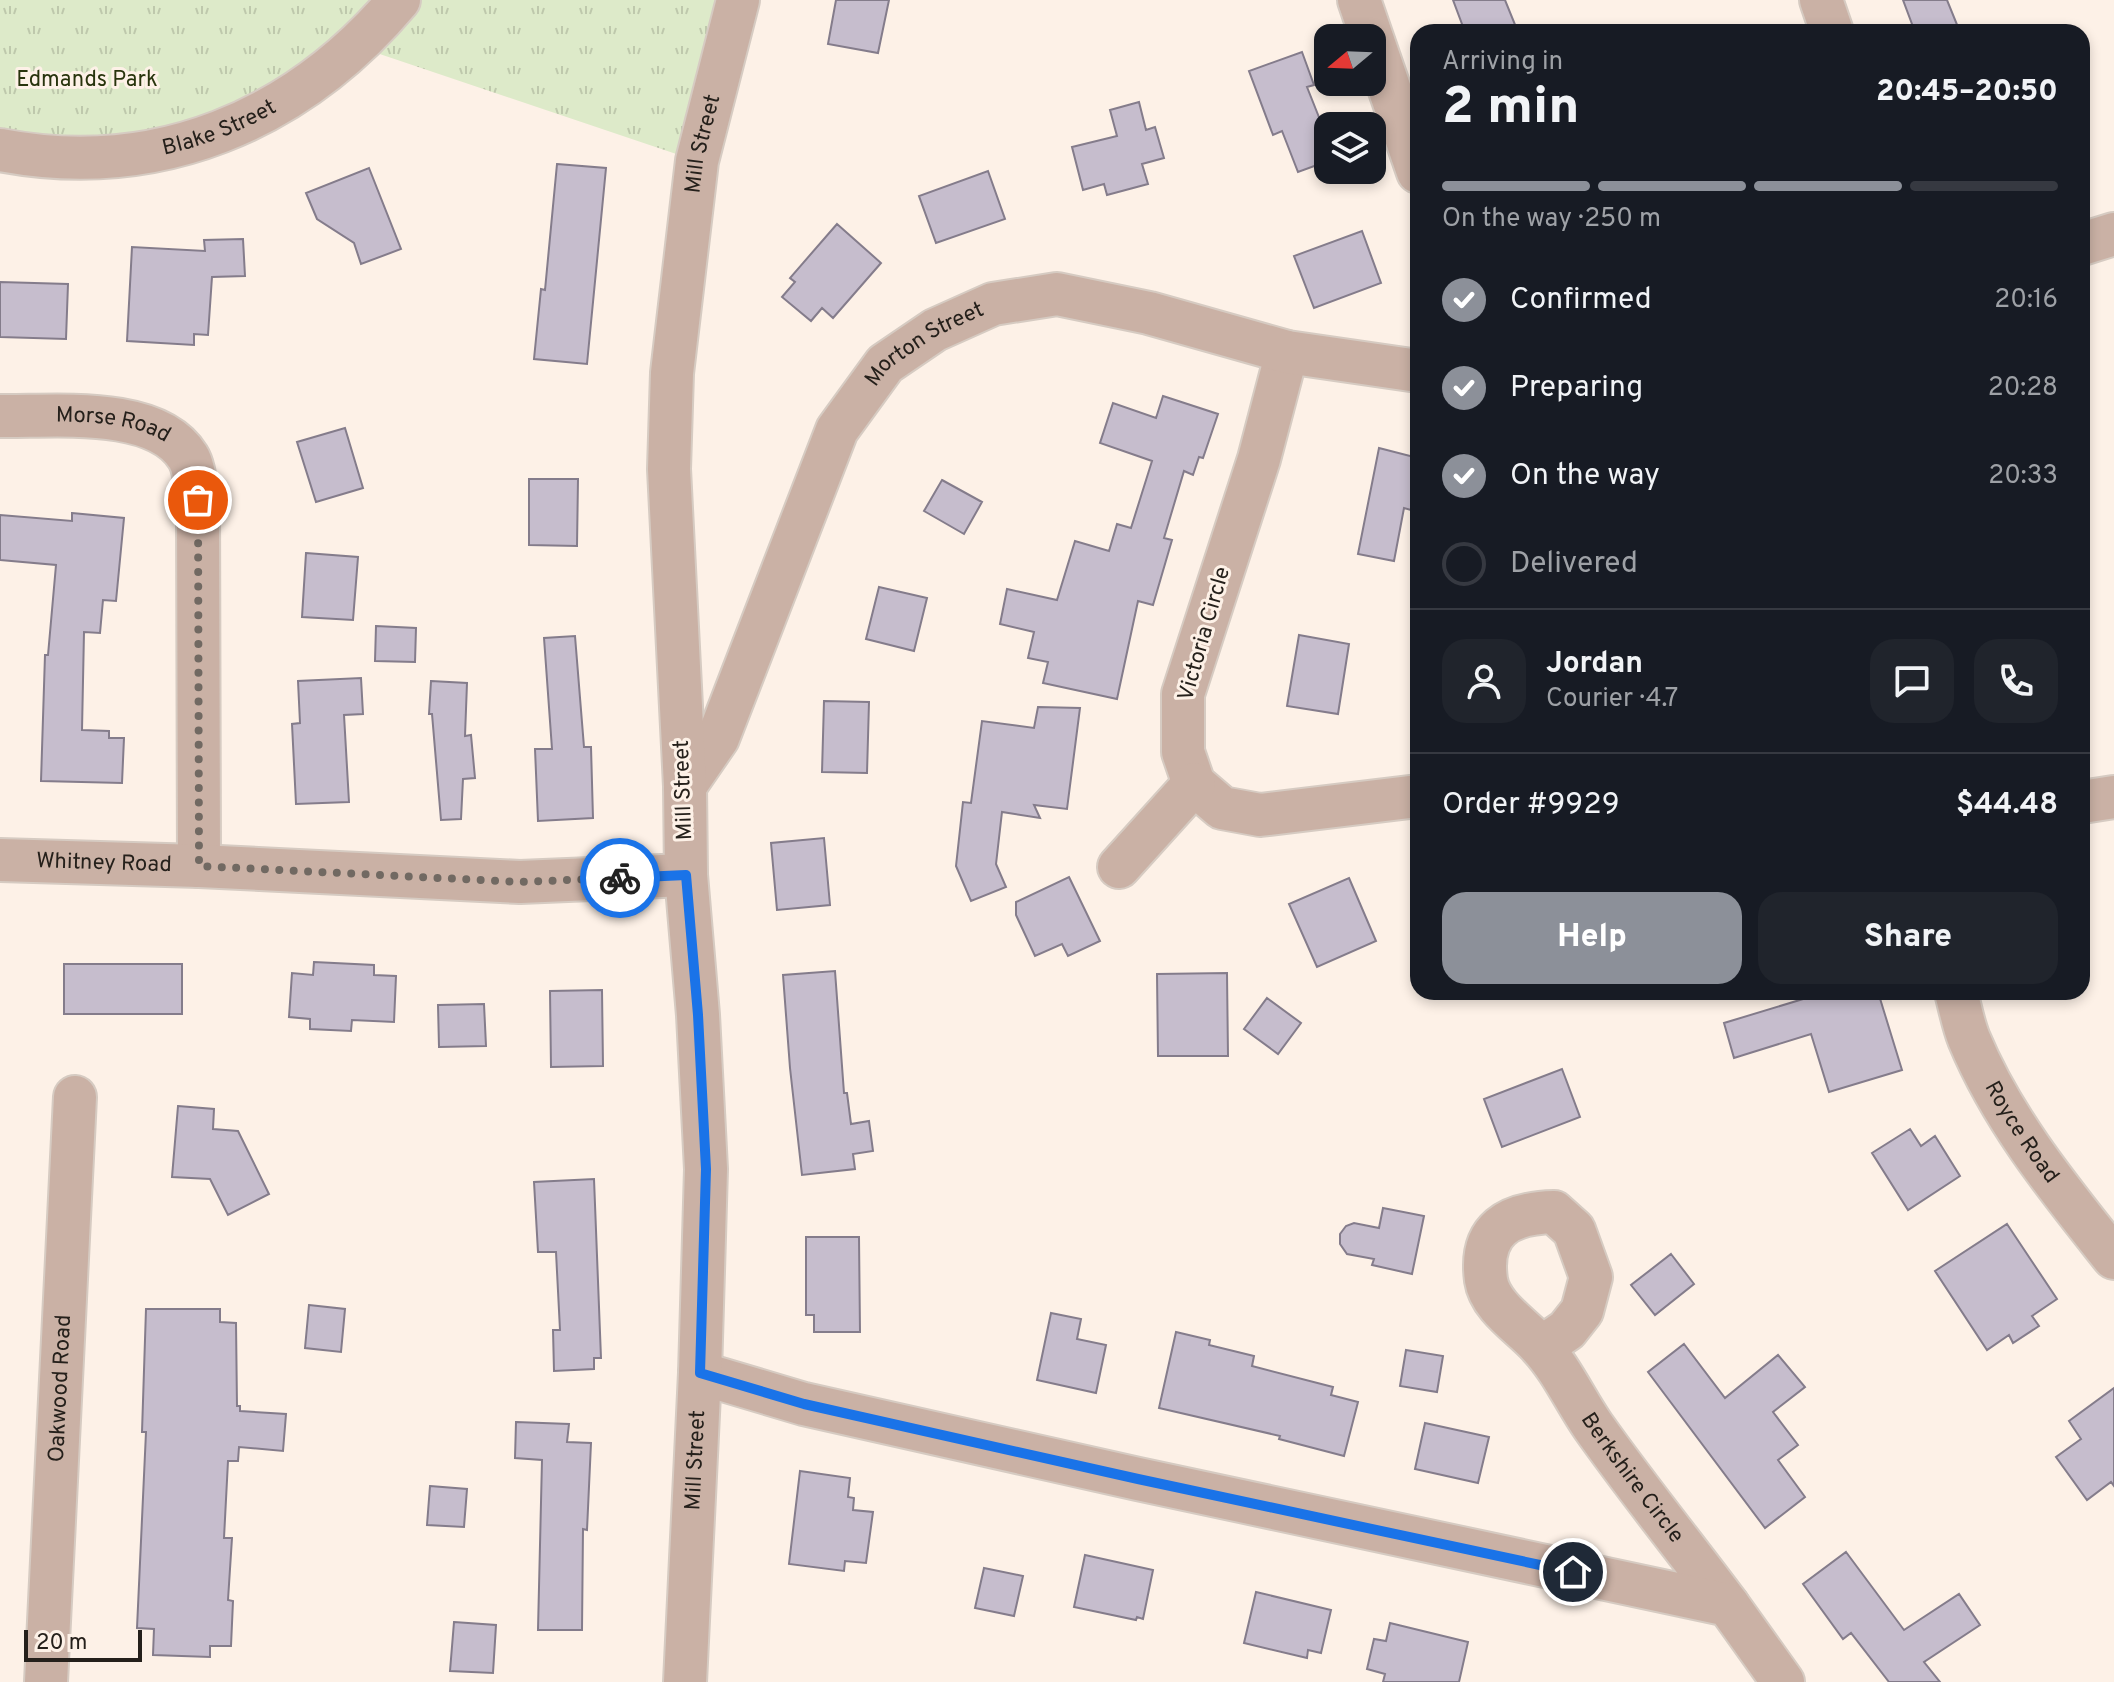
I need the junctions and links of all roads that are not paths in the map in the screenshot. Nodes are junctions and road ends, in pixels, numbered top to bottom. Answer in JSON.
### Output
{"nodes":[{"id":1,"x":399,"y":0,"type":"edge"},
{"id":2,"x":738,"y":0,"type":"edge"},
{"id":3,"x":1359,"y":0,"type":"edge"},
{"id":4,"x":1821,"y":0,"type":"edge"},
{"id":5,"x":1829,"y":24,"type":"edge"},
{"id":6,"x":1410,"y":149,"type":"edge"},
{"id":7,"x":0,"y":150,"type":"edge"},
{"id":8,"x":2114,"y":234,"type":"edge"},
{"id":9,"x":2090,"y":242,"type":"edge"},
{"id":10,"x":1287,"y":352,"type":"junction"},
{"id":11,"x":1410,"y":370,"type":"edge"},
{"id":12,"x":0,"y":416,"type":"edge"},
{"id":13,"x":1194,"y":784,"type":"junction"},
{"id":14,"x":685,"y":786,"type":"junction"},
{"id":15,"x":1410,"y":797,"type":"edge"},
{"id":16,"x":2114,"y":797,"type":"edge"},
{"id":17,"x":2090,"y":801,"type":"edge"},
{"id":18,"x":0,"y":860,"type":"edge"},
{"id":19,"x":199,"y":866,"type":"junction"},
{"id":20,"x":1119,"y":867,"type":"dead end"},
{"id":21,"x":686,"y":875,"type":"junction"},
{"id":22,"x":1958,"y":1000,"type":"edge"},
{"id":23,"x":75,"y":1097,"type":"dead end"},
{"id":24,"x":2114,"y":1258,"type":"edge"},
{"id":25,"x":1542,"y":1347,"type":"dead end"},
{"id":26,"x":700,"y":1373,"type":"junction"},
{"id":27,"x":1728,"y":1605,"type":"junction"},
{"id":28,"x":46,"y":1682,"type":"edge"},
{"id":29,"x":685,"y":1682,"type":"edge"},
{"id":30,"x":1783,"y":1682,"type":"edge"}],
"edges":[{"from":1,"to":7,"type":"street","name":"Blake Street"},
{"from":2,"to":14,"type":"street","name":"Mill Street"},
{"from":3,"to":6,"type":"street"},
{"from":4,"to":5,"type":"street"},
{"from":8,"to":9,"type":"street"},
{"from":10,"to":11,"type":"street","name":"Morton Street"},
{"from":10,"to":13,"type":"street","name":"Victoria Circle"},
{"from":10,"to":14,"type":"street","name":"Morton Street"},
{"from":12,"to":19,"type":"street","name":"Morse Road"},
{"from":13,"to":15,"type":"street"},
{"from":13,"to":20,"type":"street"},
{"from":14,"to":21,"type":"street","name":"Mill Street"},
{"from":16,"to":17,"type":"street"},
{"from":18,"to":19,"type":"street","name":"Whitney Road"},
{"from":19,"to":21,"type":"street","name":"Whitney Road"},
{"from":21,"to":26,"type":"street","name":"Mill Street"},
{"from":22,"to":24,"type":"street","name":"Royce Road"},
{"from":23,"to":28,"type":"street","name":"Oakwood Road"},
{"from":25,"to":27,"type":"street","name":"Berkshire Circle"},
{"from":26,"to":27,"type":"street"},
{"from":26,"to":29,"type":"street","name":"Mill Street"},
{"from":27,"to":30,"type":"street","name":"Berkshire Circle"}]}
